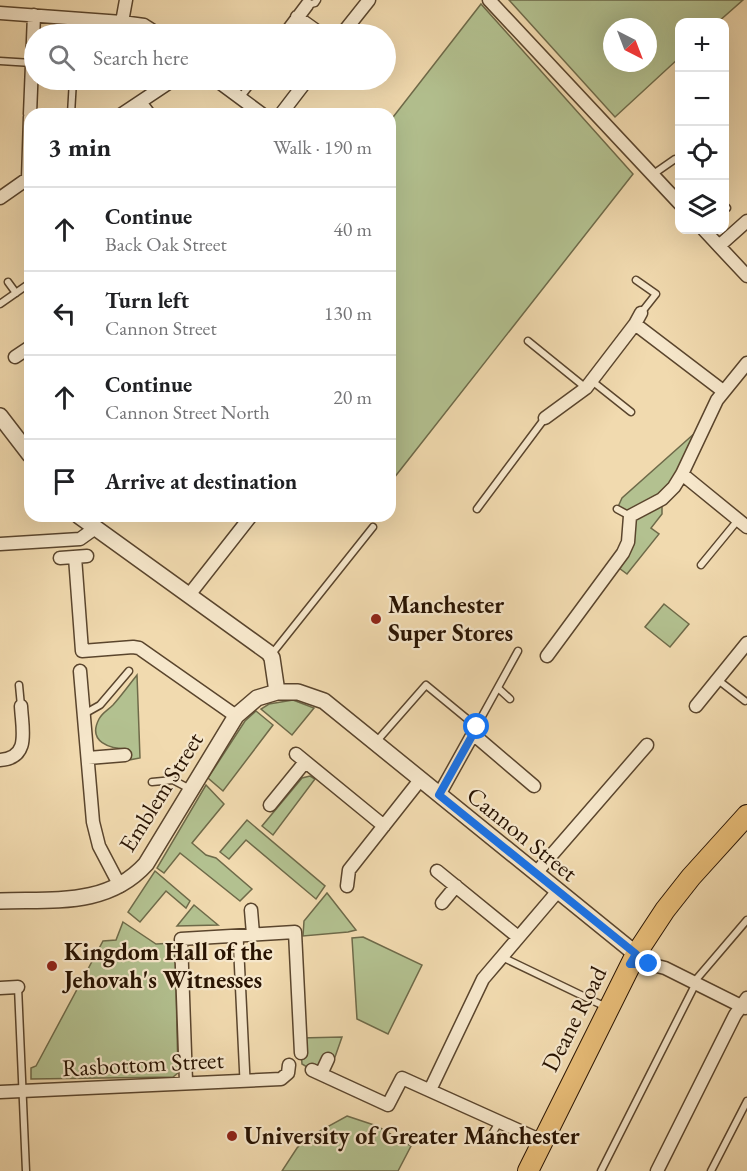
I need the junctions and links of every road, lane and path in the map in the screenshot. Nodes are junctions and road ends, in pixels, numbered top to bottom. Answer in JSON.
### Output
{"nodes":[{"id":1,"x":126,"y":0,"type":"edge"},
{"id":2,"x":369,"y":0,"type":"edge"},
{"id":3,"x":489,"y":0,"type":"edge"},
{"id":4,"x":312,"y":2,"type":"edge"},
{"id":5,"x":0,"y":13,"type":"edge"},
{"id":6,"x":34,"y":15,"type":"junction"},
{"id":7,"x":297,"y":17,"type":"junction"},
{"id":8,"x":122,"y":22,"type":"junction"},
{"id":9,"x":34,"y":24,"type":"edge"},
{"id":10,"x":133,"y":24,"type":"edge"},
{"id":11,"x":293,"y":24,"type":"edge"},
{"id":12,"x":307,"y":24,"type":"edge"},
{"id":13,"x":350,"y":24,"type":"edge"},
{"id":14,"x":0,"y":61,"type":"edge"},
{"id":15,"x":24,"y":62,"type":"edge"},
{"id":16,"x":31,"y":90,"type":"edge"},
{"id":17,"x":72,"y":90,"type":"edge"},
{"id":18,"x":158,"y":90,"type":"edge"},
{"id":19,"x":229,"y":90,"type":"edge"},
{"id":20,"x":246,"y":90,"type":"edge"},
{"id":21,"x":299,"y":90,"type":"edge"},
{"id":22,"x":240,"y":98,"type":"junction"},
{"id":23,"x":140,"y":102,"type":"junction"},
{"id":24,"x":30,"y":108,"type":"edge"},
{"id":25,"x":71,"y":108,"type":"edge"},
{"id":26,"x":131,"y":108,"type":"edge"},
{"id":27,"x":144,"y":108,"type":"edge"},
{"id":28,"x":254,"y":108,"type":"edge"},
{"id":29,"x":286,"y":108,"type":"edge"},
{"id":30,"x":675,"y":161,"type":"edge"},
{"id":31,"x":652,"y":175,"type":"junction"},
{"id":32,"x":24,"y":181,"type":"edge"},
{"id":33,"x":0,"y":198,"type":"edge"},
{"id":34,"x":675,"y":199,"type":"edge"},
{"id":35,"x":747,"y":221,"type":"edge"},
{"id":36,"x":708,"y":234,"type":"edge"},
{"id":37,"x":719,"y":246,"type":"junction"},
{"id":38,"x":747,"y":276,"type":"edge"},
{"id":39,"x":636,"y":280,"type":"dead end"},
{"id":40,"x":8,"y":282,"type":"dead end"},
{"id":41,"x":24,"y":287,"type":"edge"},
{"id":42,"x":16,"y":293,"type":"junction"},
{"id":43,"x":0,"y":304,"type":"edge"},
{"id":44,"x":638,"y":319,"type":"junction"},
{"id":45,"x":528,"y":341,"type":"dead end"},
{"id":46,"x":24,"y":351,"type":"edge"},
{"id":47,"x":15,"y":357,"type":"dead end"},
{"id":48,"x":747,"y":363,"type":"edge"},
{"id":49,"x":589,"y":384,"type":"junction"},
{"id":50,"x":723,"y":391,"type":"junction"},
{"id":51,"x":631,"y":412,"type":"dead end"},
{"id":52,"x":0,"y":416,"type":"edge"},
{"id":53,"x":545,"y":418,"type":"joint"},
{"id":54,"x":24,"y":443,"type":"edge"},
{"id":55,"x":682,"y":474,"type":"junction"},
{"id":56,"x":477,"y":509,"type":"dead end"},
{"id":57,"x":617,"y":509,"type":"dead end"},
{"id":58,"x":630,"y":516,"type":"junction"},
{"id":59,"x":86,"y":522,"type":"edge"},
{"id":60,"x":246,"y":522,"type":"edge"},
{"id":61,"x":742,"y":523,"type":"edge"},
{"id":62,"x":373,"y":527,"type":"dead end"},
{"id":63,"x":94,"y":529,"type":"junction"},
{"id":64,"x":0,"y":544,"type":"edge"},
{"id":65,"x":60,"y":558,"type":"dead end"},
{"id":66,"x":701,"y":565,"type":"dead end"},
{"id":67,"x":189,"y":595,"type":"junction"},
{"id":68,"x":747,"y":643,"type":"edge"},
{"id":69,"x":518,"y":651,"type":"dead end"},
{"id":70,"x":271,"y":656,"type":"junction"},
{"id":71,"x":547,"y":656,"type":"dead end"},
{"id":72,"x":80,"y":670,"type":"dead end"},
{"id":73,"x":129,"y":671,"type":"dead end"},
{"id":74,"x":717,"y":679,"type":"junction"},
{"id":75,"x":20,"y":685,"type":"dead end"},
{"id":76,"x":498,"y":688,"type":"junction"},
{"id":77,"x":278,"y":692,"type":"junction"},
{"id":78,"x":510,"y":699,"type":"dead end"},
{"id":79,"x":745,"y":701,"type":"dead end"},
{"id":80,"x":696,"y":705,"type":"dead end"},
{"id":81,"x":21,"y":706,"type":"joint"},
{"id":82,"x":84,"y":714,"type":"junction"},
{"id":83,"x":236,"y":716,"type":"junction"},
{"id":84,"x":475,"y":730,"type":"junction"},
{"id":85,"x":375,"y":743,"type":"junction"},
{"id":86,"x":647,"y":745,"type":"dead end"},
{"id":87,"x":125,"y":755,"type":"dead end"},
{"id":88,"x":88,"y":758,"type":"junction"},
{"id":89,"x":0,"y":760,"type":"edge"},
{"id":90,"x":531,"y":765,"type":"dead end"},
{"id":91,"x":522,"y":775,"type":"junction"},
{"id":92,"x":420,"y":780,"type":"junction"},
{"id":93,"x":152,"y":782,"type":"dead end"},
{"id":94,"x":534,"y":786,"type":"dead end"},
{"id":95,"x":190,"y":789,"type":"junction"},
{"id":96,"x":439,"y":795,"type":"junction"},
{"id":97,"x":270,"y":805,"type":"dead end"},
{"id":98,"x":747,"y":815,"type":"edge"},
{"id":99,"x":384,"y":826,"type":"junction"},
{"id":100,"x":437,"y":871,"type":"dead end"},
{"id":101,"x":536,"y":873,"type":"junction"},
{"id":102,"x":120,"y":886,"type":"junction"},
{"id":103,"x":347,"y":886,"type":"dead end"},
{"id":104,"x":456,"y":886,"type":"junction"},
{"id":105,"x":558,"y":891,"type":"junction"},
{"id":106,"x":0,"y":901,"type":"edge"},
{"id":107,"x":442,"y":903,"type":"dead end"},
{"id":108,"x":251,"y":910,"type":"dead end"},
{"id":109,"x":747,"y":920,"type":"edge"},
{"id":110,"x":253,"y":934,"type":"junction"},
{"id":111,"x":238,"y":935,"type":"junction"},
{"id":112,"x":518,"y":937,"type":"junction"},
{"id":113,"x":501,"y":957,"type":"junction"},
{"id":114,"x":633,"y":959,"type":"junction"},
{"id":115,"x":695,"y":982,"type":"junction"},
{"id":116,"x":18,"y":987,"type":"joint"},
{"id":117,"x":0,"y":988,"type":"edge"},
{"id":118,"x":745,"y":1004,"type":"edge"},
{"id":119,"x":608,"y":1008,"type":"junction"},
{"id":120,"x":301,"y":1053,"type":"dead end"},
{"id":121,"x":328,"y":1059,"type":"dead end"},
{"id":122,"x":290,"y":1073,"type":"dead end"},
{"id":123,"x":245,"y":1080,"type":"junction"},
{"id":124,"x":186,"y":1082,"type":"junction"},
{"id":125,"x":21,"y":1090,"type":"junction"},
{"id":126,"x":430,"y":1090,"type":"junction"},
{"id":127,"x":0,"y":1092,"type":"edge"},
{"id":128,"x":747,"y":1101,"type":"edge"},
{"id":129,"x":499,"y":1122,"type":"junction"},
{"id":130,"x":491,"y":1136,"type":"dead end"},
{"id":131,"x":542,"y":1141,"type":"junction"},
{"id":132,"x":26,"y":1171,"type":"edge"},
{"id":133,"x":528,"y":1171,"type":"edge"},
{"id":134,"x":601,"y":1171,"type":"edge"},
{"id":135,"x":657,"y":1171,"type":"edge"},
{"id":136,"x":711,"y":1171,"type":"edge"}],
"edges":[{"from":1,"to":8,"type":"street"},
{"from":2,"to":13,"type":"street"},
{"from":3,"to":31,"type":"street"},
{"from":4,"to":7,"type":"street"},
{"from":5,"to":6,"type":"street"},
{"from":6,"to":8,"type":"street"},
{"from":6,"to":9,"type":"street"},
{"from":7,"to":11,"type":"street"},
{"from":7,"to":12,"type":"street"},
{"from":8,"to":10,"type":"street"},
{"from":14,"to":15,"type":"lane"},
{"from":16,"to":24,"type":"street"},
{"from":17,"to":25,"type":"lane"},
{"from":18,"to":23,"type":"street"},
{"from":19,"to":22,"type":"street"},
{"from":20,"to":22,"type":"lane"},
{"from":21,"to":29,"type":"street"},
{"from":22,"to":28,"type":"street"},
{"from":23,"to":26,"type":"street"},
{"from":23,"to":27,"type":"street"},
{"from":30,"to":31,"type":"lane"},
{"from":31,"to":34,"type":"street"},
{"from":32,"to":33,"type":"street"},
{"from":35,"to":37,"type":"street"},
{"from":36,"to":37,"type":"street"},
{"from":37,"to":38,"type":"street"},
{"from":39,"to":44,"type":"lane"},
{"from":40,"to":42,"type":"lane"},
{"from":41,"to":42,"type":"lane"},
{"from":42,"to":43,"type":"lane"},
{"from":44,"to":49,"type":"street"},
{"from":44,"to":50,"type":"street"},
{"from":45,"to":49,"type":"lane"},
{"from":46,"to":47,"type":"street"},
{"from":48,"to":50,"type":"street"},
{"from":49,"to":51,"type":"lane"},
{"from":49,"to":53,"type":"street"},
{"from":50,"to":55,"type":"street"},
{"from":52,"to":54,"type":"street"},
{"from":53,"to":56,"type":"lane"},
{"from":55,"to":58,"type":"street"},
{"from":55,"to":61,"type":"street"},
{"from":57,"to":58,"type":"lane"},
{"from":58,"to":71,"type":"street"},
{"from":59,"to":63,"type":"street"},
{"from":60,"to":67,"type":"street"},
{"from":61,"to":66,"type":"lane"},
{"from":62,"to":70,"type":"lane"},
{"from":63,"to":64,"type":"street"},
{"from":63,"to":67,"type":"street"},
{"from":65,"to":83,"type":"street"},
{"from":67,"to":70,"type":"street"},
{"from":68,"to":74,"type":"street"},
{"from":69,"to":76,"type":"lane"},
{"from":70,"to":77,"type":"street"},
{"from":72,"to":82,"type":"street"},
{"from":73,"to":82,"type":"lane"},
{"from":74,"to":79,"type":"lane"},
{"from":74,"to":80,"type":"street"},
{"from":75,"to":81,"type":"lane"},
{"from":76,"to":78,"type":"lane"},
{"from":76,"to":84,"type":"lane"},
{"from":77,"to":83,"type":"street","name":"Emblem Street"},
{"from":77,"to":85,"type":"street","name":"Cannon Street"},
{"from":81,"to":89,"type":"street"},
{"from":82,"to":88,"type":"street"},
{"from":83,"to":95,"type":"street","name":"Emblem Street"},
{"from":84,"to":85,"type":"lane"},
{"from":84,"to":91,"type":"street"},
{"from":84,"to":96,"type":"street"},
{"from":85,"to":92,"type":"street","name":"Cannon Street"},
{"from":86,"to":101,"type":"street"},
{"from":87,"to":88,"type":"street"},
{"from":88,"to":102,"type":"street"},
{"from":90,"to":91,"type":"street"},
{"from":91,"to":94,"type":"street"},
{"from":92,"to":96,"type":"street","name":"Cannon Street"},
{"from":92,"to":99,"type":"street"},
{"from":93,"to":95,"type":"lane"},
{"from":95,"to":102,"type":"street","name":"Emblem Street"},
{"from":96,"to":101,"type":"street","name":"Cannon Street"},
{"from":97,"to":99,"type":"street"},
{"from":98,"to":114,"type":"main road","name":"Deane Road"},
{"from":99,"to":103,"type":"street"},
{"from":100,"to":104,"type":"street"},
{"from":101,"to":105,"type":"street","name":"Cannon Street"},
{"from":102,"to":106,"type":"street","name":"Emblem Street"},
{"from":104,"to":107,"type":"street"},
{"from":104,"to":112,"type":"street"},
{"from":105,"to":112,"type":"street"},
{"from":105,"to":114,"type":"street","name":"Cannon Street"},
{"from":108,"to":110,"type":"street"},
{"from":109,"to":115,"type":"lane"},
{"from":110,"to":111,"type":"street"},
{"from":110,"to":120,"type":"street"},
{"from":111,"to":123,"type":"street"},
{"from":111,"to":124,"type":"street"},
{"from":112,"to":113,"type":"street"},
{"from":113,"to":119,"type":"lane"},
{"from":113,"to":126,"type":"street"},
{"from":114,"to":115,"type":"street"},
{"from":114,"to":119,"type":"main road","name":"Deane Road"},
{"from":115,"to":118,"type":"street"},
{"from":115,"to":134,"type":"lane"},
{"from":116,"to":117,"type":"street"},
{"from":116,"to":125,"type":"lane"},
{"from":118,"to":135,"type":"street"},
{"from":119,"to":131,"type":"main road","name":"Deane Road"},
{"from":121,"to":126,"type":"street"},
{"from":122,"to":123,"type":"street","name":"Rasbottom Street"},
{"from":123,"to":124,"type":"street","name":"Rasbottom Street"},
{"from":124,"to":125,"type":"street","name":"Rasbottom Street"},
{"from":125,"to":127,"type":"street","name":"Rasbottom Street"},
{"from":125,"to":132,"type":"lane"},
{"from":126,"to":129,"type":"street"},
{"from":128,"to":136,"type":"lane"},
{"from":129,"to":130,"type":"lane"},
{"from":129,"to":131,"type":"street"},
{"from":131,"to":133,"type":"main road","name":"Deane Road"}]}
